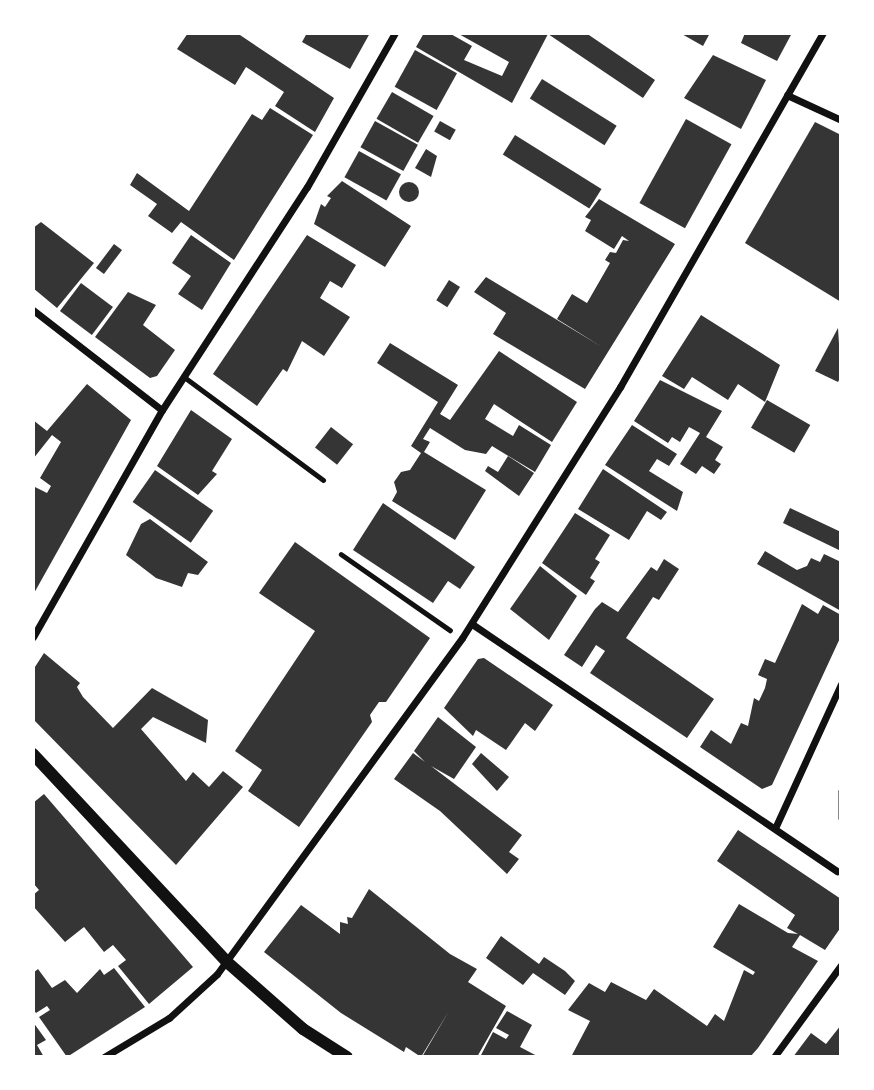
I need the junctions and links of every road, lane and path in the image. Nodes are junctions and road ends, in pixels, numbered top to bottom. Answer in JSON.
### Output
{"nodes":[{"id":1,"x":395,"y":33,"type":"edge"},
{"id":2,"x":823,"y":33,"type":"edge"},
{"id":3,"x":787,"y":95,"type":"junction"},
{"id":4,"x":841,"y":120,"type":"edge"},
{"id":5,"x":33,"y":310,"type":"edge"},
{"id":6,"x":184,"y":377,"type":"junction"},
{"id":7,"x":162,"y":410,"type":"junction"},
{"id":8,"x":323,"y":480,"type":"dead end"},
{"id":9,"x":341,"y":554,"type":"dead end"},
{"id":10,"x":472,"y":624,"type":"junction"},
{"id":11,"x":33,"y":637,"type":"edge"},
{"id":12,"x":462,"y":638,"type":"junction"},
{"id":13,"x":841,"y":684,"type":"edge"},
{"id":14,"x":33,"y":754,"type":"edge"},
{"id":15,"x":841,"y":790,"type":"edge"},
{"id":16,"x":841,"y":818,"type":"edge"},
{"id":17,"x":776,"y":826,"type":"junction"},
{"id":18,"x":837,"y":872,"type":"dead end"},
{"id":19,"x":228,"y":962,"type":"junction"},
{"id":20,"x":841,"y":965,"type":"edge"},
{"id":21,"x":104,"y":1057,"type":"edge"},
{"id":22,"x":347,"y":1057,"type":"edge"},
{"id":23,"x":774,"y":1057,"type":"edge"}],
"edges":[{"from":1,"to":6,"type":"street"},
{"from":2,"to":3,"type":"street"},
{"from":3,"to":4,"type":"street"},
{"from":3,"to":10,"type":"street"},
{"from":5,"to":7,"type":"street"},
{"from":6,"to":7,"type":"street"},
{"from":6,"to":8,"type":"lane"},
{"from":7,"to":11,"type":"street"},
{"from":9,"to":12,"type":"path"},
{"from":10,"to":12,"type":"street"},
{"from":10,"to":17,"type":"street"},
{"from":12,"to":19,"type":"street"},
{"from":13,"to":17,"type":"street"},
{"from":14,"to":19,"type":"street"},
{"from":15,"to":16,"type":"path"},
{"from":17,"to":18,"type":"street"},
{"from":19,"to":21,"type":"street"},
{"from":19,"to":22,"type":"street"},
{"from":20,"to":23,"type":"street"}]}
